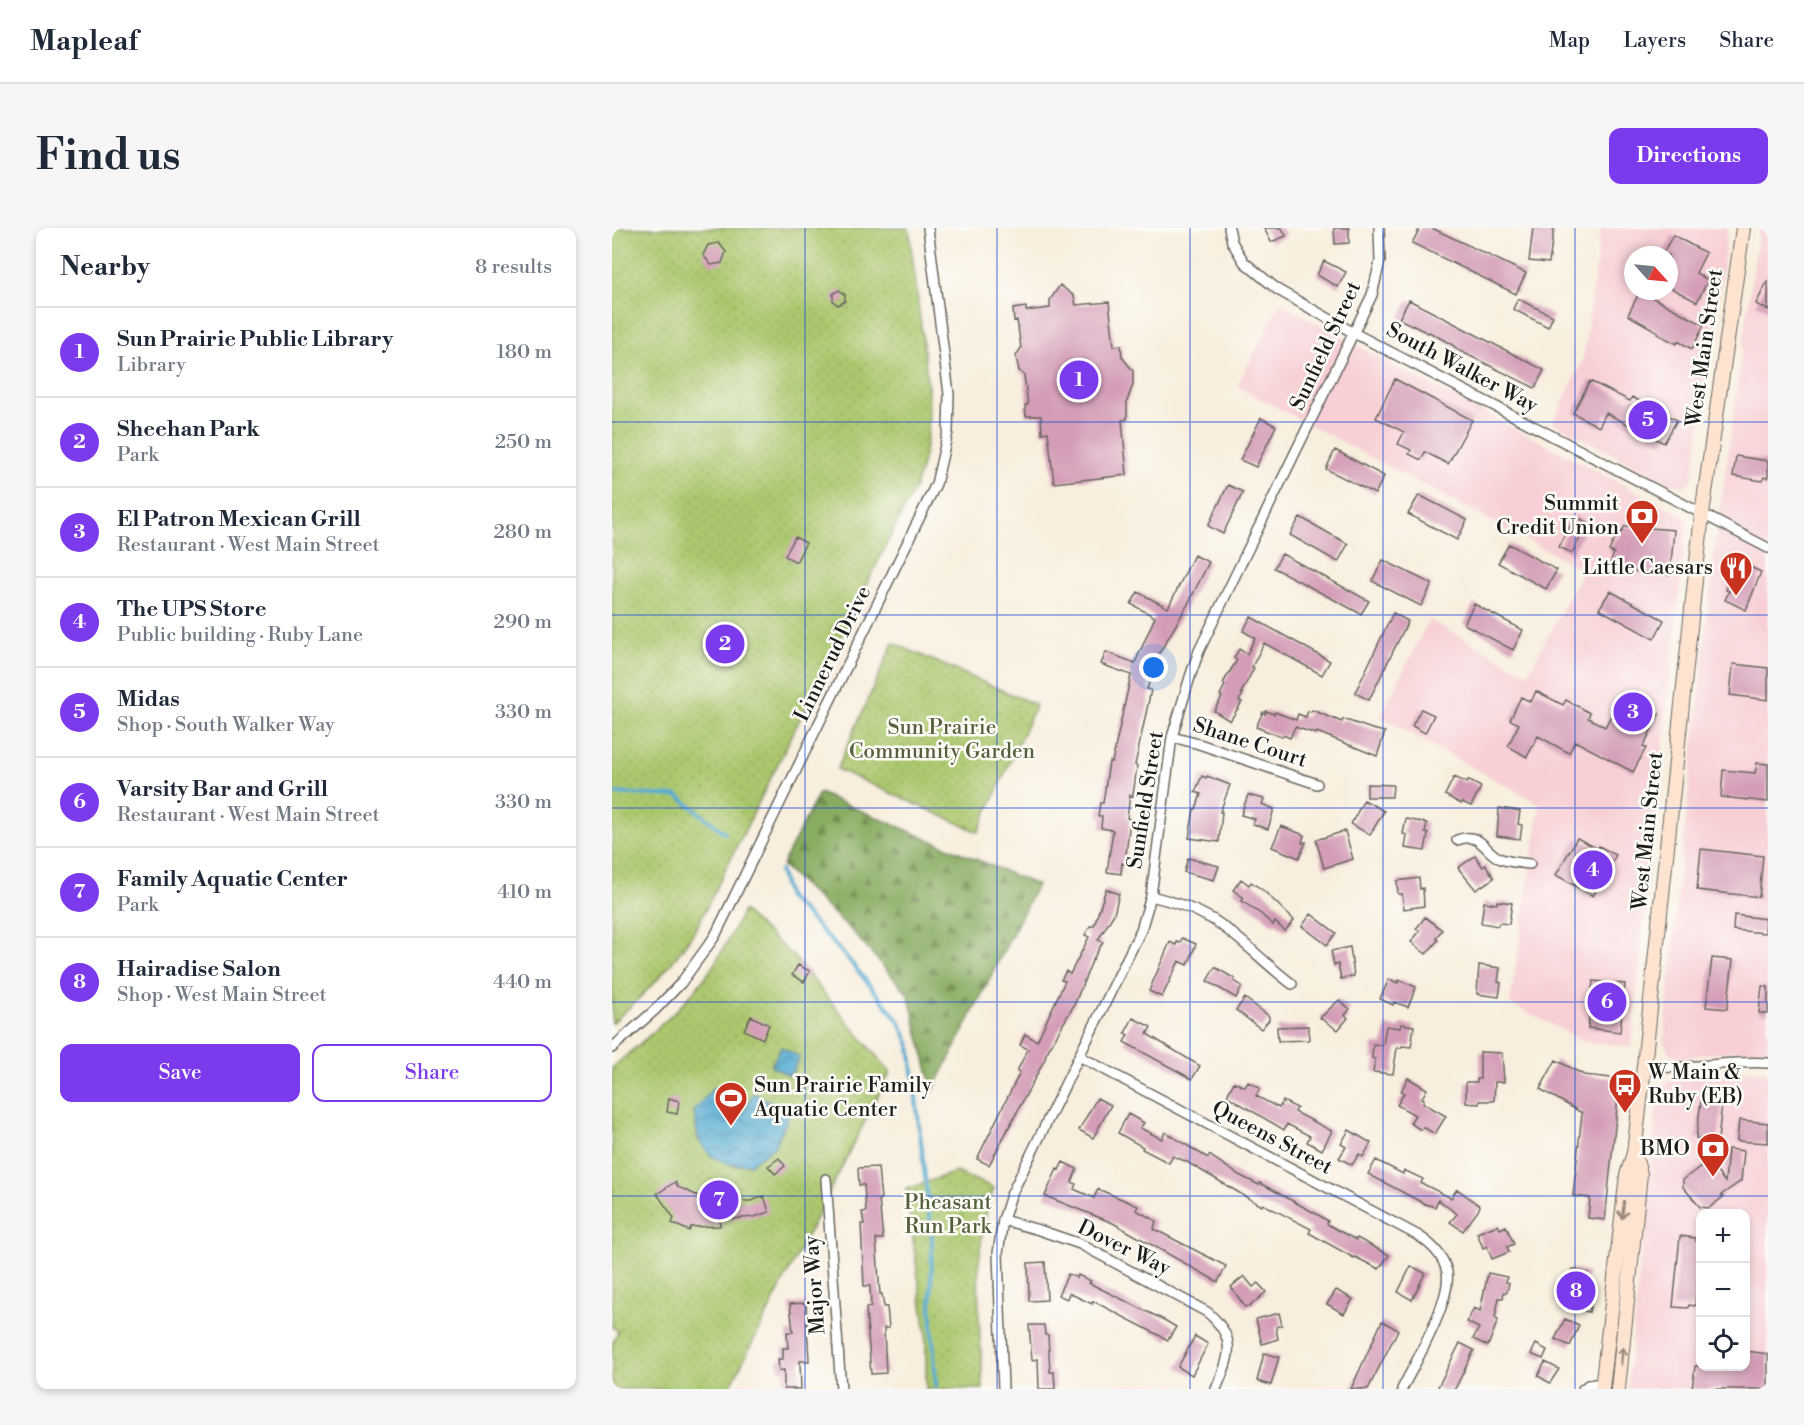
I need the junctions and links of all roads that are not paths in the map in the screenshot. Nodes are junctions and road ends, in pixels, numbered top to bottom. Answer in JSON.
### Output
{"nodes":[{"id":1,"x":928,"y":228,"type":"edge"},
{"id":2,"x":1229,"y":228,"type":"edge"},
{"id":3,"x":1379,"y":228,"type":"edge"},
{"id":4,"x":1743,"y":228,"type":"edge"},
{"id":5,"x":1354,"y":333,"type":"junction"},
{"id":6,"x":1702,"y":514,"type":"junction"},
{"id":7,"x":1768,"y":548,"type":"edge"},
{"id":8,"x":1172,"y":737,"type":"junction"},
{"id":9,"x":1317,"y":784,"type":"dead end"},
{"id":10,"x":1457,"y":840,"type":"dead end"},
{"id":11,"x":1530,"y":864,"type":"dead end"},
{"id":12,"x":1150,"y":896,"type":"junction"},
{"id":13,"x":1292,"y":984,"type":"dead end"},
{"id":14,"x":612,"y":1048,"type":"edge"},
{"id":15,"x":1079,"y":1056,"type":"junction"},
{"id":16,"x":1768,"y":1063,"type":"edge"},
{"id":17,"x":1644,"y":1066,"type":"junction"},
{"id":18,"x":1634,"y":1153,"type":"junction"},
{"id":19,"x":826,"y":1179,"type":"dead end"},
{"id":20,"x":1003,"y":1220,"type":"junction"},
{"id":21,"x":1602,"y":1386,"type":"edge"},
{"id":22,"x":840,"y":1389,"type":"edge"},
{"id":23,"x":1003,"y":1389,"type":"edge"},
{"id":24,"x":1216,"y":1389,"type":"edge"},
{"id":25,"x":1401,"y":1389,"type":"edge"},
{"id":26,"x":1583,"y":1389,"type":"edge"},
{"id":27,"x":1618,"y":1389,"type":"edge"}],
"edges":[{"from":1,"to":14,"type":"street","name":"Linnerud Drive"},
{"from":2,"to":5,"type":"street","name":"South Walker Way"},
{"from":3,"to":5,"type":"street","name":"Sunfield Street"},
{"from":4,"to":6,"type":"main road","name":"West Main Street"},
{"from":5,"to":6,"type":"street","name":"South Walker Way"},
{"from":5,"to":8,"type":"street","name":"Sunfield Street"},
{"from":6,"to":7,"type":"street","name":"South Walker Way"},
{"from":6,"to":17,"type":"main road","name":"West Main Street"},
{"from":8,"to":9,"type":"street","name":"Shane Court"},
{"from":8,"to":12,"type":"street","name":"Sunfield Street"},
{"from":10,"to":11,"type":"street"},
{"from":12,"to":13,"type":"street"},
{"from":12,"to":15,"type":"street","name":"Sunfield Street"},
{"from":15,"to":20,"type":"street","name":"Sunfield Street"},
{"from":15,"to":25,"type":"street","name":"Queens Street"},
{"from":16,"to":17,"type":"street"},
{"from":17,"to":18,"type":"main road","name":"West Main Street"},
{"from":18,"to":21,"type":"main road","name":"West Main Street","one_way":true},
{"from":27,"to":18,"type":"main road","name":"West Main Street","one_way":true},
{"from":19,"to":22,"type":"street","name":"Major Way"},
{"from":20,"to":23,"type":"street","name":"Sunfield Street"},
{"from":20,"to":24,"type":"street","name":"Dover Way"},
{"from":21,"to":26,"type":"street"}]}
